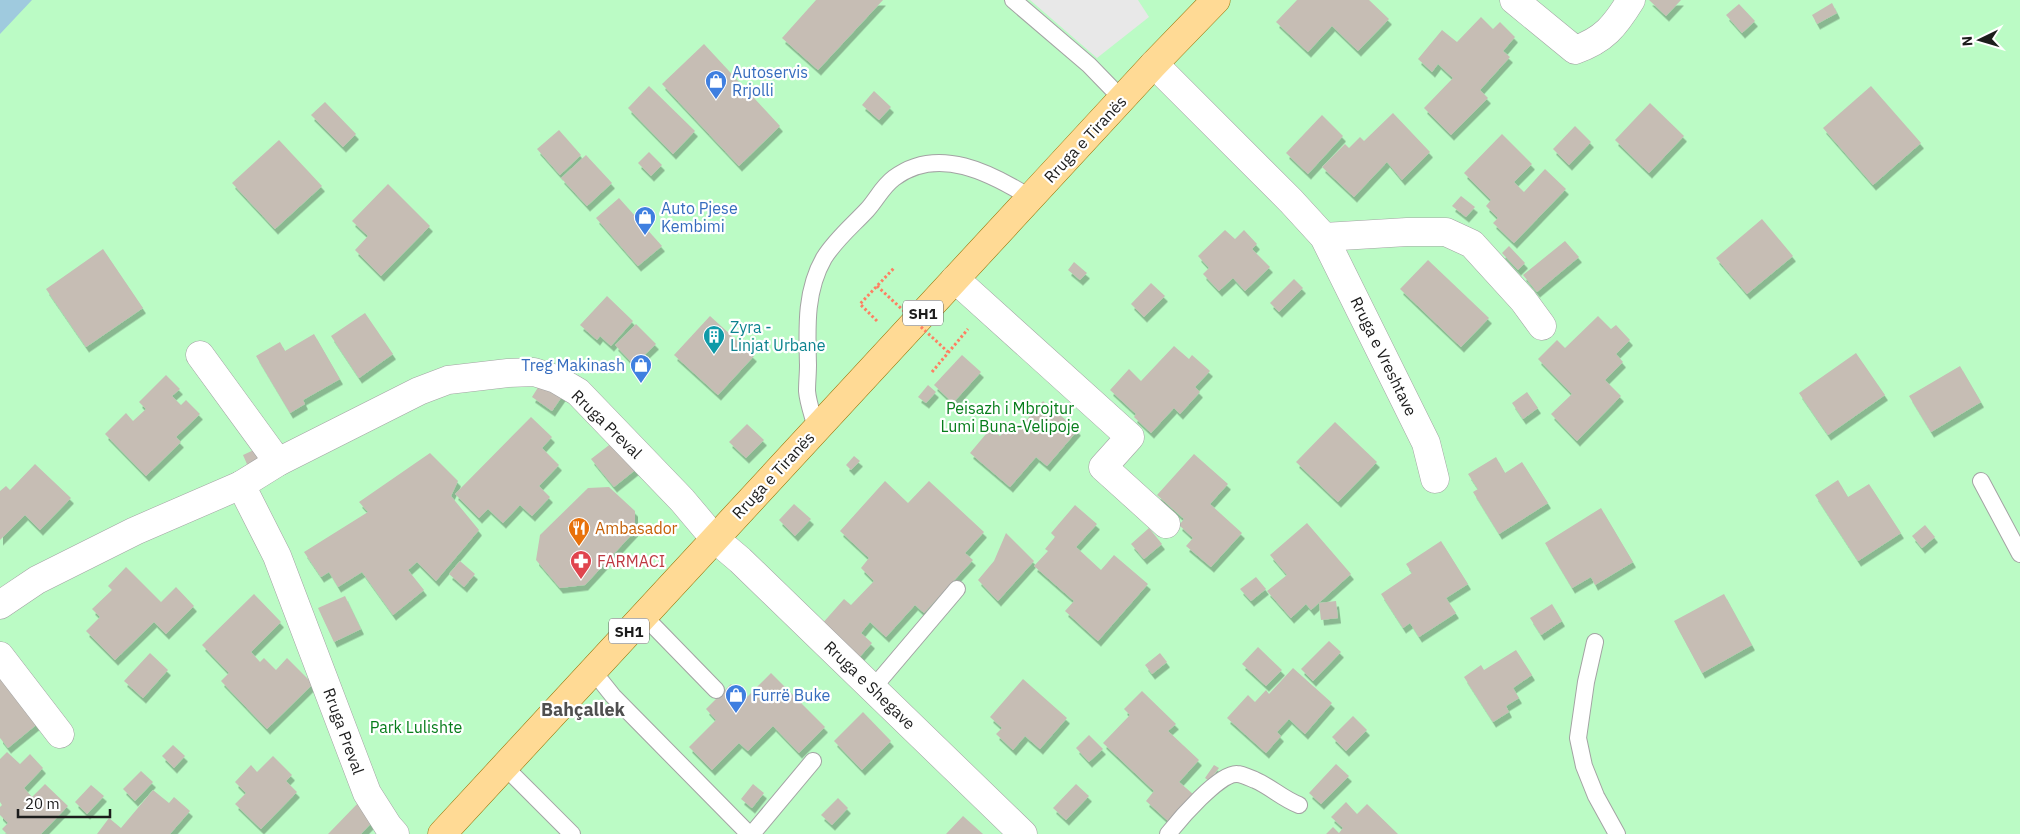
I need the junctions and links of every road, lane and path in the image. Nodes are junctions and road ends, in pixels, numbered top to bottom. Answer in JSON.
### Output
{"nodes":[{"id":1,"x":1013,"y":0,"type":"edge"},
{"id":2,"x":1216,"y":0,"type":"edge"},
{"id":3,"x":1514,"y":0,"type":"edge"},
{"id":4,"x":1631,"y":0,"type":"edge"},
{"id":5,"x":1154,"y":64,"type":"junction"},
{"id":6,"x":1123,"y":100,"type":"junction"},
{"id":7,"x":1031,"y":198,"type":"junction"},
{"id":8,"x":1324,"y":237,"type":"junction"},
{"id":9,"x":896,"y":267,"type":"dead end"},
{"id":10,"x":955,"y":280,"type":"junction"},
{"id":11,"x":877,"y":286,"type":"junction"},
{"id":12,"x":881,"y":325,"type":"dead end"},
{"id":13,"x":970,"y":326,"type":"dead end"},
{"id":14,"x":1542,"y":326,"type":"dead end"},
{"id":15,"x":948,"y":352,"type":"junction"},
{"id":16,"x":200,"y":355,"type":"dead end"},
{"id":17,"x":932,"y":372,"type":"dead end"},
{"id":18,"x":816,"y":428,"type":"junction"},
{"id":19,"x":278,"y":462,"type":"junction"},
{"id":20,"x":1435,"y":478,"type":"dead end"},
{"id":21,"x":1981,"y":481,"type":"dead end"},
{"id":22,"x":241,"y":485,"type":"junction"},
{"id":23,"x":1166,"y":524,"type":"dead end"},
{"id":24,"x":714,"y":538,"type":"junction"},
{"id":25,"x":2020,"y":554,"type":"edge"},
{"id":26,"x":957,"y":589,"type":"dead end"},
{"id":27,"x":0,"y":605,"type":"edge"},
{"id":28,"x":643,"y":615,"type":"junction"},
{"id":29,"x":1595,"y":642,"type":"dead end"},
{"id":30,"x":0,"y":656,"type":"edge"},
{"id":31,"x":593,"y":671,"type":"junction"},
{"id":32,"x":873,"y":688,"type":"junction"},
{"id":33,"x":716,"y":690,"type":"dead end"},
{"id":34,"x":60,"y":734,"type":"dead end"},
{"id":35,"x":812,"y":761,"type":"dead end"},
{"id":36,"x":504,"y":766,"type":"junction"},
{"id":37,"x":1299,"y":805,"type":"dead end"},
{"id":38,"x":395,"y":834,"type":"edge"},
{"id":39,"x":442,"y":834,"type":"edge"},
{"id":40,"x":572,"y":834,"type":"edge"},
{"id":41,"x":750,"y":834,"type":"edge"},
{"id":42,"x":1023,"y":834,"type":"edge"},
{"id":43,"x":1168,"y":834,"type":"edge"},
{"id":44,"x":1617,"y":834,"type":"edge"}],
"edges":[{"from":1,"to":6,"type":"lane"},
{"from":2,"to":5,"type":"main road","name":"Rruga e Tiranës","number":"SH1"},
{"from":3,"to":4,"type":"street"},
{"from":5,"to":6,"type":"main road","name":"Rruga e Tiranës","number":"SH1"},
{"from":5,"to":8,"type":"street","name":"Rruga e Vreshtave"},
{"from":6,"to":7,"type":"main road","name":"Rruga e Tiranës","number":"SH1"},
{"from":7,"to":10,"type":"main road","name":"Rruga e Tiranës","number":"SH1"},
{"from":7,"to":18,"type":"lane"},
{"from":8,"to":14,"type":"street"},
{"from":8,"to":20,"type":"street","name":"Rruga e Vreshtave"},
{"from":9,"to":11,"type":"path"},
{"from":10,"to":18,"type":"main road","name":"Rruga e Tiranës","number":"SH1"},
{"from":10,"to":23,"type":"street"},
{"from":11,"to":12,"type":"path"},
{"from":11,"to":15,"type":"path","bridge":true},
{"from":13,"to":15,"type":"path"},
{"from":15,"to":17,"type":"path"},
{"from":16,"to":19,"type":"street"},
{"from":18,"to":24,"type":"main road","name":"Rruga e Tiranës","number":"SH1"},
{"from":19,"to":22,"type":"street","name":"Rruga Preval"},
{"from":19,"to":24,"type":"street","name":"Rruga Preval"},
{"from":21,"to":25,"type":"lane"},
{"from":22,"to":27,"type":"street","name":"Rruga Preval"},
{"from":22,"to":38,"type":"street","name":"Rruga Preval"},
{"from":24,"to":28,"type":"main road","name":"Rruga e Tiranës","number":"SH1"},
{"from":24,"to":32,"type":"street","name":"Rruga e Shegave"},
{"from":26,"to":32,"type":"lane"},
{"from":28,"to":31,"type":"main road","name":"Rruga e Tiranës","number":"SH1"},
{"from":28,"to":33,"type":"lane"},
{"from":29,"to":44,"type":"lane"},
{"from":30,"to":34,"type":"street"},
{"from":31,"to":36,"type":"main road","name":"Rruga e Tiranës","number":"SH1"},
{"from":31,"to":41,"type":"lane"},
{"from":32,"to":42,"type":"street","name":"Rruga e Shegave"},
{"from":35,"to":41,"type":"lane"},
{"from":36,"to":39,"type":"main road","name":"Rruga e Tiranës","number":"SH1"},
{"from":36,"to":40,"type":"lane"},
{"from":37,"to":43,"type":"lane"}]}
